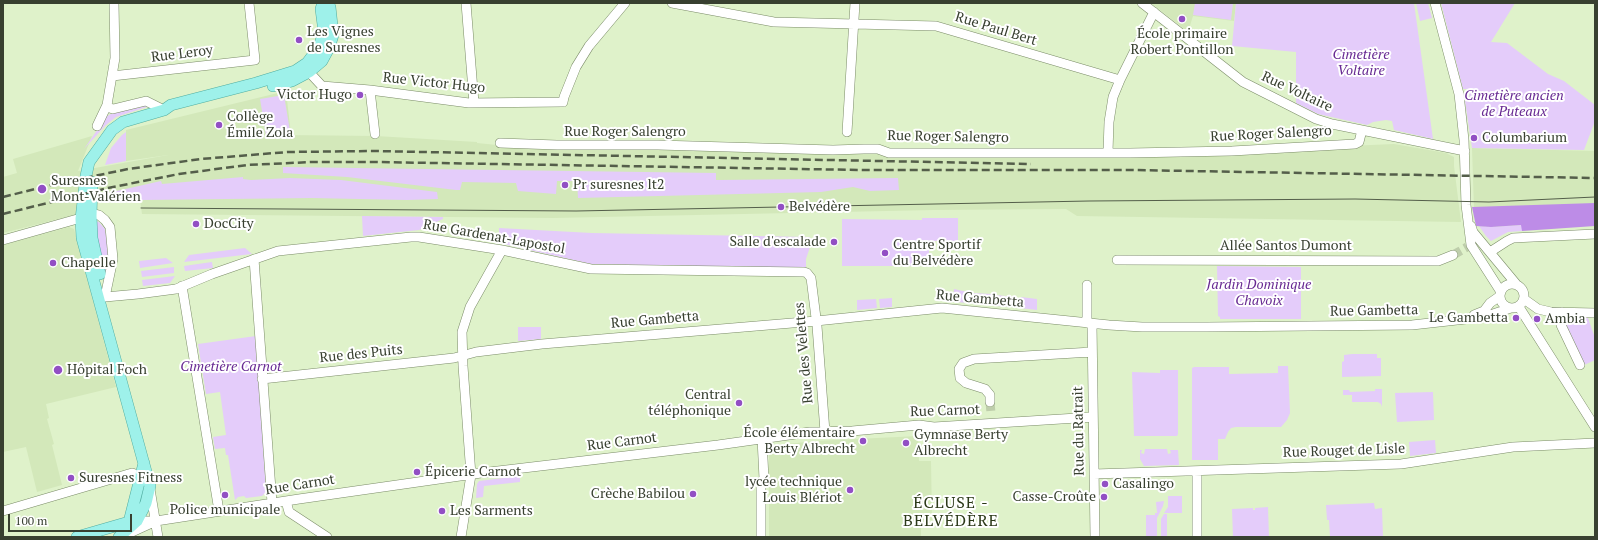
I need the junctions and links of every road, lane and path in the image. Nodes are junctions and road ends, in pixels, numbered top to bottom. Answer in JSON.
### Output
{"nodes":[{"id":1,"x":114,"y":3,"type":"edge"},
{"id":2,"x":249,"y":3,"type":"edge"},
{"id":3,"x":322,"y":3,"type":"edge"},
{"id":4,"x":327,"y":3,"type":"edge"},
{"id":5,"x":466,"y":3,"type":"edge"},
{"id":6,"x":625,"y":3,"type":"edge"},
{"id":7,"x":672,"y":3,"type":"edge"},
{"id":8,"x":855,"y":3,"type":"edge"},
{"id":9,"x":1142,"y":3,"type":"edge"},
{"id":10,"x":1435,"y":3,"type":"edge"},
{"id":11,"x":1154,"y":12,"type":"junction"},
{"id":12,"x":853,"y":24,"type":"junction"},
{"id":13,"x":309,"y":72,"type":"junction"},
{"id":14,"x":112,"y":76,"type":"junction"},
{"id":15,"x":1120,"y":80,"type":"junction"},
{"id":16,"x":370,"y":90,"type":"junction"},
{"id":17,"x":474,"y":103,"type":"junction"},
{"id":18,"x":108,"y":105,"type":"junction"},
{"id":19,"x":164,"y":110,"type":"junction"},
{"id":20,"x":97,"y":126,"type":"dead end"},
{"id":21,"x":1362,"y":130,"type":"junction"},
{"id":22,"x":847,"y":132,"type":"dead end"},
{"id":23,"x":375,"y":134,"type":"dead end"},
{"id":24,"x":500,"y":142,"type":"dead end"},
{"id":25,"x":1465,"y":151,"type":"junction"},
{"id":26,"x":1108,"y":152,"type":"junction"},
{"id":27,"x":86,"y":217,"type":"junction"},
{"id":28,"x":1467,"y":217,"type":"junction"},
{"id":29,"x":1595,"y":234,"type":"edge"},
{"id":30,"x":3,"y":240,"type":"edge"},
{"id":31,"x":502,"y":250,"type":"junction"},
{"id":32,"x":1490,"y":252,"type":"junction"},
{"id":33,"x":1453,"y":255,"type":"tunnel mouth"},
{"id":34,"x":254,"y":259,"type":"junction"},
{"id":35,"x":1117,"y":260,"type":"dead end"},
{"id":36,"x":807,"y":273,"type":"joint"},
{"id":37,"x":95,"y":284,"type":"junction"},
{"id":38,"x":1087,"y":285,"type":"dead end"},
{"id":39,"x":1517,"y":285,"type":"junction"},
{"id":40,"x":182,"y":286,"type":"junction"},
{"id":41,"x":1500,"y":294,"type":"junction"},
{"id":42,"x":104,"y":297,"type":"junction"},
{"id":43,"x":1518,"y":305,"type":"junction"},
{"id":44,"x":102,"y":308,"type":"junction"},
{"id":45,"x":1562,"y":312,"type":"junction"},
{"id":46,"x":1595,"y":313,"type":"edge"},
{"id":47,"x":816,"y":321,"type":"junction"},
{"id":48,"x":1449,"y":321,"type":"junction"},
{"id":49,"x":1090,"y":324,"type":"junction"},
{"id":50,"x":1092,"y":352,"type":"junction"},
{"id":51,"x":462,"y":356,"type":"junction"},
{"id":52,"x":1580,"y":365,"type":"dead end"},
{"id":53,"x":262,"y":379,"type":"junction"},
{"id":54,"x":990,"y":402,"type":"tunnel mouth"},
{"id":55,"x":991,"y":413,"type":"tunnel mouth"},
{"id":56,"x":1093,"y":417,"type":"junction"},
{"id":57,"x":992,"y":423,"type":"junction"},
{"id":58,"x":1595,"y":427,"type":"edge"},
{"id":59,"x":825,"y":432,"type":"junction"},
{"id":60,"x":762,"y":438,"type":"junction"},
{"id":61,"x":1595,"y":442,"type":"edge"},
{"id":62,"x":144,"y":462,"type":"junction"},
{"id":63,"x":1197,"y":470,"type":"junction"},
{"id":64,"x":1094,"y":474,"type":"junction"},
{"id":65,"x":471,"y":475,"type":"junction"},
{"id":66,"x":140,"y":476,"type":"junction"},
{"id":67,"x":150,"y":486,"type":"junction"},
{"id":68,"x":286,"y":501,"type":"junction"},
{"id":69,"x":272,"y":503,"type":"junction"},
{"id":70,"x":3,"y":511,"type":"edge"},
{"id":71,"x":219,"y":511,"type":"junction"},
{"id":72,"x":156,"y":521,"type":"junction"},
{"id":73,"x":133,"y":522,"type":"junction"},
{"id":74,"x":77,"y":537,"type":"edge"},
{"id":75,"x":120,"y":537,"type":"edge"},
{"id":76,"x":158,"y":537,"type":"edge"},
{"id":77,"x":328,"y":537,"type":"edge"},
{"id":78,"x":461,"y":537,"type":"edge"},
{"id":79,"x":761,"y":537,"type":"edge"},
{"id":80,"x":1095,"y":537,"type":"edge"},
{"id":81,"x":1197,"y":537,"type":"edge"}],
"edges":[{"from":1,"to":14,"type":"street"},
{"from":2,"to":14,"type":"street","name":"Rue Leroy"},
{"from":3,"to":19,"type":"main road"},
{"from":4,"to":13,"type":"main road"},
{"from":5,"to":17,"type":"street"},
{"from":6,"to":17,"type":"street","name":"Rue Victor Hugo"},
{"from":7,"to":12,"type":"street","name":"Rue Paul Bert"},
{"from":8,"to":12,"type":"street"},
{"from":9,"to":11,"type":"street","name":"Rue Voltaire"},
{"from":10,"to":25,"type":"street"},
{"from":11,"to":15,"type":"street"},
{"from":11,"to":21,"type":"street","name":"Rue Voltaire"},
{"from":12,"to":15,"type":"street","name":"Rue Paul Bert"},
{"from":12,"to":22,"type":"street"},
{"from":13,"to":16,"type":"street","name":"Rue Victor Hugo"},
{"from":13,"to":19,"type":"main road"},
{"from":14,"to":18,"type":"street"},
{"from":15,"to":26,"type":"street"},
{"from":16,"to":17,"type":"street","name":"Rue Victor Hugo"},
{"from":16,"to":23,"type":"street"},
{"from":18,"to":19,"type":"street"},
{"from":18,"to":20,"type":"street"},
{"from":19,"to":27,"type":"main road"},
{"from":21,"to":25,"type":"street","name":"Rue Voltaire"},
{"from":21,"to":26,"type":"street","name":"Rue Roger Salengro"},
{"from":24,"to":26,"type":"street","name":"Rue Roger Salengro"},
{"from":25,"to":28,"type":"street"},
{"from":27,"to":30,"type":"street"},
{"from":27,"to":37,"type":"main road"},
{"from":27,"to":42,"type":"main road"},
{"from":27,"to":42,"type":"street"},
{"from":28,"to":32,"type":"street"},
{"from":28,"to":41,"type":"street"},
{"from":29,"to":32,"type":"street"},
{"from":31,"to":34,"type":"street","name":"Rue Gardenat-Lapostol"},
{"from":31,"to":36,"type":"street","name":"Rue Gardenat-Lapostol"},
{"from":31,"to":51,"type":"street"},
{"from":32,"to":39,"type":"street"},
{"from":33,"to":35,"type":"street","name":"Allée Santos Dumont"},
{"from":34,"to":40,"type":"street","name":"Rue Gardenat-Lapostol"},
{"from":34,"to":53,"type":"street"},
{"from":36,"to":47,"type":"street","name":"Rue des Velettes"},
{"from":37,"to":42,"type":"street"},
{"from":37,"to":44,"type":"main road"},
{"from":38,"to":49,"type":"street","name":"Rue du Ratrait"},
{"from":39,"to":41,"type":"street"},
{"from":39,"to":43,"type":"street"},
{"from":40,"to":42,"type":"street","name":"Rue Gardenat-Lapostol"},
{"from":40,"to":71,"type":"street"},
{"from":41,"to":43,"type":"street"},
{"from":41,"to":48,"type":"street","name":"Rue Gambetta"},
{"from":42,"to":44,"type":"main road"},
{"from":43,"to":45,"type":"street"},
{"from":43,"to":48,"type":"street","name":"Rue Gambetta"},
{"from":43,"to":58,"type":"street"},
{"from":44,"to":62,"type":"main road"},
{"from":45,"to":46,"type":"street"},
{"from":45,"to":52,"type":"street"},
{"from":47,"to":49,"type":"street","name":"Rue Gambetta"},
{"from":47,"to":51,"type":"street","name":"Rue Gambetta"},
{"from":47,"to":59,"type":"street","name":"Rue des Velettes"},
{"from":48,"to":49,"type":"street","name":"Rue Gambetta"},
{"from":49,"to":50,"type":"street","name":"Rue du Ratrait"},
{"from":50,"to":54,"type":"street"},
{"from":50,"to":56,"type":"street","name":"Rue du Ratrait"},
{"from":51,"to":53,"type":"street","name":"Rue des Puits"},
{"from":51,"to":65,"type":"street"},
{"from":53,"to":69,"type":"street"},
{"from":55,"to":57,"type":"street"},
{"from":56,"to":57,"type":"street","name":"Rue Carnot"},
{"from":56,"to":64,"type":"street","name":"Rue du Ratrait"},
{"from":57,"to":59,"type":"street","name":"Rue Carnot"},
{"from":59,"to":60,"type":"street","name":"Rue Carnot"},
{"from":60,"to":65,"type":"street","name":"Rue Carnot"},
{"from":60,"to":79,"type":"street"},
{"from":61,"to":63,"type":"street","name":"Rue Rouget de Lisle"},
{"from":62,"to":66,"type":"main road"},
{"from":62,"to":67,"type":"main road"},
{"from":63,"to":64,"type":"street","name":"Rue Rouget de Lisle"},
{"from":63,"to":81,"type":"street"},
{"from":64,"to":80,"type":"street","name":"Rue du Ratrait"},
{"from":65,"to":68,"type":"street","name":"Rue Carnot"},
{"from":65,"to":78,"type":"street"},
{"from":66,"to":70,"type":"street"},
{"from":66,"to":73,"type":"main road"},
{"from":67,"to":72,"type":"street"},
{"from":67,"to":73,"type":"main road"},
{"from":68,"to":69,"type":"street","name":"Rue Carnot"},
{"from":68,"to":77,"type":"street"},
{"from":69,"to":71,"type":"street","name":"Rue Carnot"},
{"from":71,"to":72,"type":"street","name":"Rue Carnot"},
{"from":72,"to":73,"type":"street"},
{"from":72,"to":75,"type":"street"},
{"from":72,"to":76,"type":"street"},
{"from":73,"to":74,"type":"main road"},
{"from":73,"to":75,"type":"main road"}]}
